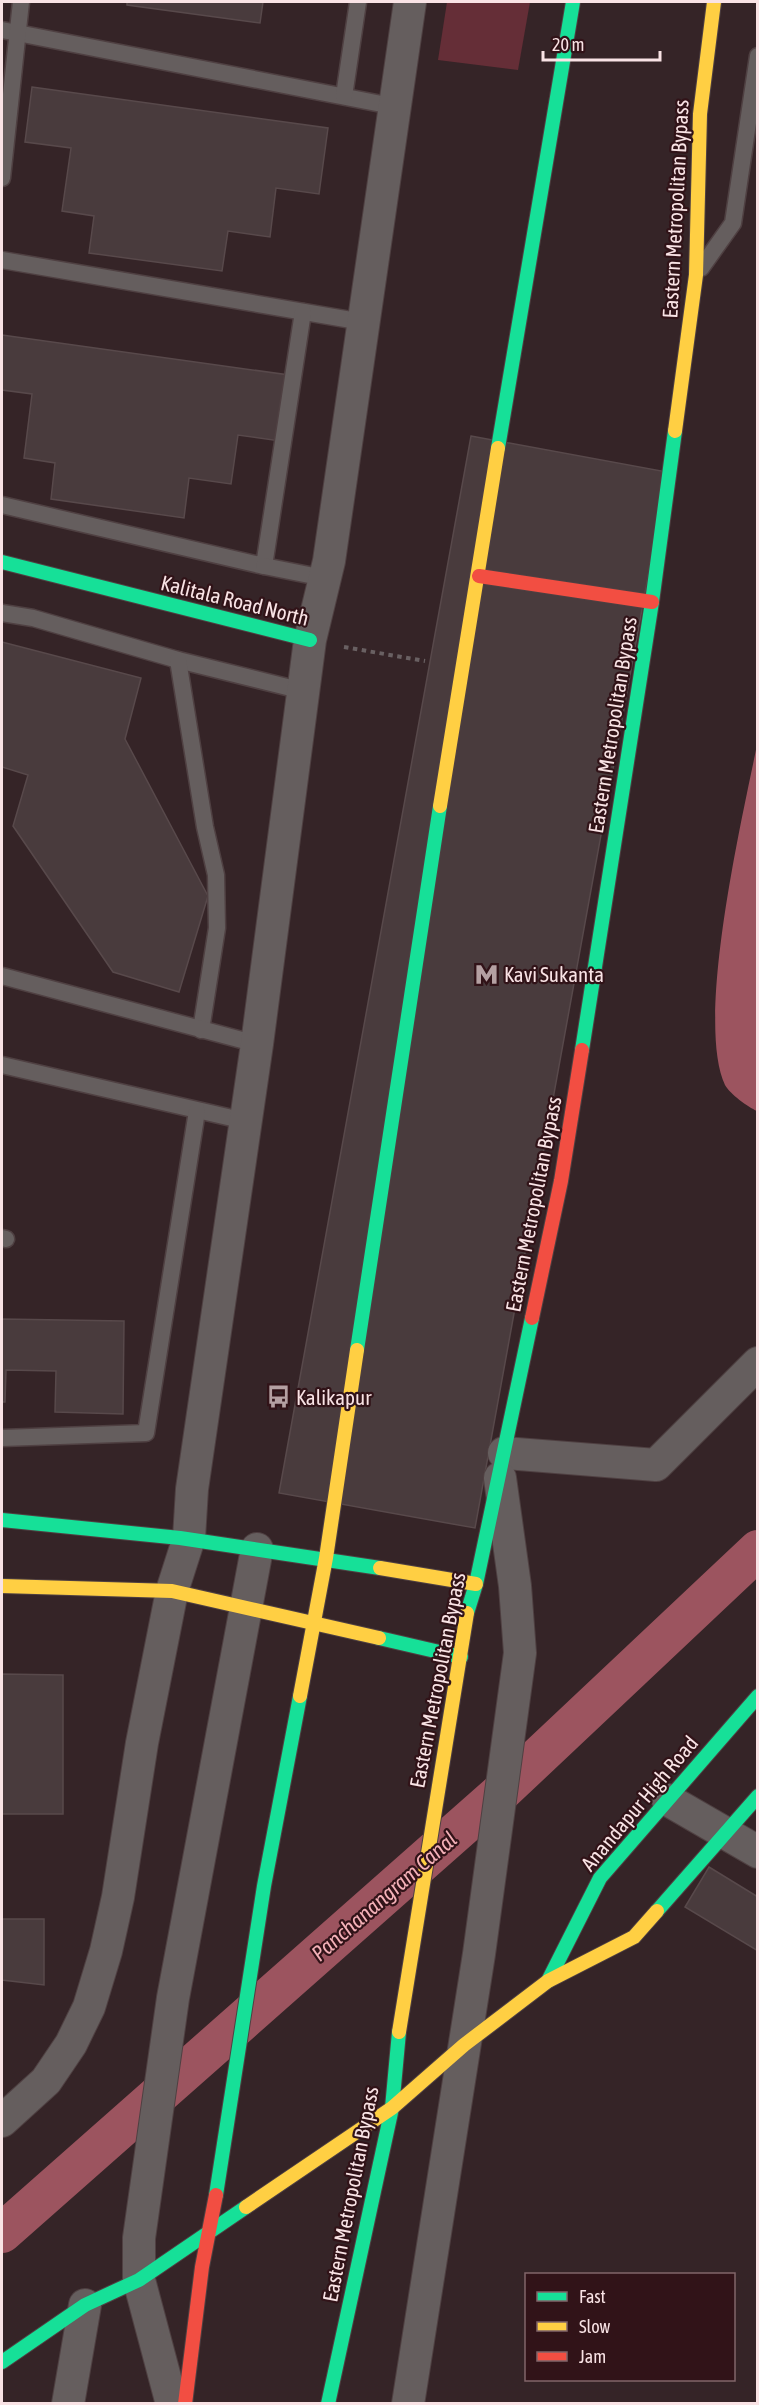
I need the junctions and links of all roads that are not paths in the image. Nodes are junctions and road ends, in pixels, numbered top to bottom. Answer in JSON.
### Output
{"nodes":[{"id":1,"x":21,"y":2,"type":"edge"},
{"id":2,"x":358,"y":2,"type":"edge"},
{"id":3,"x":410,"y":2,"type":"edge"},
{"id":4,"x":573,"y":2,"type":"edge"},
{"id":5,"x":714,"y":2,"type":"edge"},
{"id":6,"x":9,"y":31,"type":"edge"},
{"id":7,"x":758,"y":57,"type":"edge"},
{"id":8,"x":344,"y":96,"type":"junction"},
{"id":9,"x":397,"y":107,"type":"junction"},
{"id":10,"x":2,"y":178,"type":"edge"},
{"id":11,"x":2,"y":261,"type":"edge"},
{"id":12,"x":696,"y":275,"type":"junction"},
{"id":13,"x":303,"y":312,"type":"junction"},
{"id":14,"x":363,"y":322,"type":"junction"},
{"id":15,"x":2,"y":505,"type":"edge"},
{"id":16,"x":2,"y":562,"type":"edge"},
{"id":17,"x":264,"y":566,"type":"junction"},
{"id":18,"x":479,"y":576,"type":"junction"},
{"id":19,"x":324,"y":578,"type":"junction"},
{"id":20,"x":652,"y":602,"type":"junction"},
{"id":21,"x":2,"y":613,"type":"edge"},
{"id":22,"x":310,"y":640,"type":"junction"},
{"id":23,"x":178,"y":660,"type":"junction"},
{"id":24,"x":303,"y":691,"type":"junction"},
{"id":25,"x":2,"y":976,"type":"edge"},
{"id":26,"x":201,"y":1030,"type":"junction"},
{"id":27,"x":256,"y":1044,"type":"junction"},
{"id":28,"x":2,"y":1065,"type":"edge"},
{"id":29,"x":197,"y":1111,"type":"junction"},
{"id":30,"x":245,"y":1121,"type":"junction"},
{"id":31,"x":758,"y":1363,"type":"edge"},
{"id":32,"x":2,"y":1438,"type":"edge"},
{"id":33,"x":502,"y":1463,"type":"junction"},
{"id":34,"x":2,"y":1520,"type":"edge"},
{"id":35,"x":189,"y":1539,"type":"junction"},
{"id":36,"x":256,"y":1550,"type":"junction"},
{"id":37,"x":326,"y":1558,"type":"junction"},
{"id":38,"x":476,"y":1584,"type":"junction"},
{"id":39,"x":2,"y":1586,"type":"edge"},
{"id":40,"x":172,"y":1592,"type":"junction"},
{"id":41,"x":246,"y":1609,"type":"junction"},
{"id":42,"x":313,"y":1624,"type":"junction"},
{"id":43,"x":461,"y":1657,"type":"junction"},
{"id":44,"x":758,"y":1696,"type":"edge"},
{"id":45,"x":758,"y":1796,"type":"edge"},
{"id":46,"x":668,"y":1800,"type":"junction"},
{"id":47,"x":725,"y":1835,"type":"junction"},
{"id":48,"x":758,"y":1852,"type":"edge"},
{"id":49,"x":548,"y":1981,"type":"junction"},
{"id":50,"x":464,"y":2045,"type":"junction"},
{"id":51,"x":392,"y":2108,"type":"junction"},
{"id":52,"x":2,"y":2121,"type":"edge"},
{"id":53,"x":212,"y":2229,"type":"junction"},
{"id":54,"x":139,"y":2280,"type":"junction"},
{"id":55,"x":85,"y":2306,"type":"junction"},
{"id":56,"x":2,"y":2362,"type":"edge"},
{"id":57,"x":68,"y":2403,"type":"edge"},
{"id":58,"x":172,"y":2403,"type":"edge"},
{"id":59,"x":185,"y":2403,"type":"edge"},
{"id":60,"x":328,"y":2403,"type":"edge"},
{"id":61,"x":408,"y":2403,"type":"edge"}],
"edges":[{"from":1,"to":6,"type":"lane"},
{"from":2,"to":8,"type":"lane"},
{"from":3,"to":9,"type":"street"},
{"from":4,"to":18,"type":"main road"},
{"from":5,"to":12,"type":"main road","name":"Eastern Metropolitan Bypass"},
{"from":6,"to":8,"type":"lane"},
{"from":6,"to":10,"type":"lane"},
{"from":7,"to":12,"type":"lane"},
{"from":8,"to":9,"type":"lane"},
{"from":9,"to":14,"type":"street"},
{"from":11,"to":13,"type":"lane"},
{"from":12,"to":20,"type":"main road","name":"Eastern Metropolitan Bypass"},
{"from":13,"to":14,"type":"lane"},
{"from":13,"to":17,"type":"lane"},
{"from":14,"to":19,"type":"street"},
{"from":15,"to":17,"type":"lane"},
{"from":16,"to":22,"type":"main road","name":"Kalitala Road North"},
{"from":17,"to":19,"type":"lane"},
{"from":18,"to":20,"type":"main road"},
{"from":18,"to":37,"type":"main road"},
{"from":19,"to":22,"type":"street"},
{"from":20,"to":33,"type":"main road","name":"Eastern Metropolitan Bypass"},
{"from":21,"to":23,"type":"lane"},
{"from":22,"to":24,"type":"street"},
{"from":23,"to":24,"type":"lane"},
{"from":23,"to":26,"type":"lane"},
{"from":24,"to":27,"type":"street"},
{"from":25,"to":26,"type":"lane"},
{"from":26,"to":27,"type":"lane"},
{"from":27,"to":30,"type":"street"},
{"from":28,"to":29,"type":"lane"},
{"from":29,"to":30,"type":"lane"},
{"from":29,"to":32,"type":"lane"},
{"from":30,"to":35,"type":"street"},
{"from":31,"to":33,"type":"street"},
{"from":33,"to":38,"type":"main road","name":"Eastern Metropolitan Bypass"},
{"from":33,"to":50,"type":"street"},
{"from":34,"to":35,"type":"main road"},
{"from":35,"to":36,"type":"main road"},
{"from":35,"to":40,"type":"street"},
{"from":36,"to":37,"type":"main road"},
{"from":36,"to":41,"type":"street"},
{"from":37,"to":38,"type":"main road"},
{"from":37,"to":42,"type":"main road"},
{"from":38,"to":43,"type":"main road","name":"Eastern Metropolitan Bypass"},
{"from":39,"to":40,"type":"main road"},
{"from":40,"to":41,"type":"main road"},
{"from":40,"to":52,"type":"street"},
{"from":41,"to":42,"type":"main road"},
{"from":41,"to":54,"type":"street"},
{"from":42,"to":43,"type":"main road"},
{"from":42,"to":53,"type":"main road"},
{"from":43,"to":51,"type":"main road","name":"Eastern Metropolitan Bypass"},
{"from":44,"to":46,"type":"main road","name":"Anandapur High Road"},
{"from":45,"to":47,"type":"main road"},
{"from":46,"to":47,"type":"street"},
{"from":46,"to":49,"type":"main road","name":"Anandapur High Road"},
{"from":47,"to":48,"type":"street"},
{"from":47,"to":49,"type":"main road"},
{"from":49,"to":50,"type":"main road"},
{"from":50,"to":51,"type":"main road"},
{"from":50,"to":61,"type":"street"},
{"from":51,"to":53,"type":"main road"},
{"from":51,"to":60,"type":"main road","name":"Eastern Metropolitan Bypass"},
{"from":53,"to":54,"type":"main road"},
{"from":53,"to":59,"type":"main road"},
{"from":54,"to":55,"type":"main road"},
{"from":54,"to":58,"type":"street"},
{"from":55,"to":56,"type":"main road"},
{"from":55,"to":57,"type":"street"}]}
